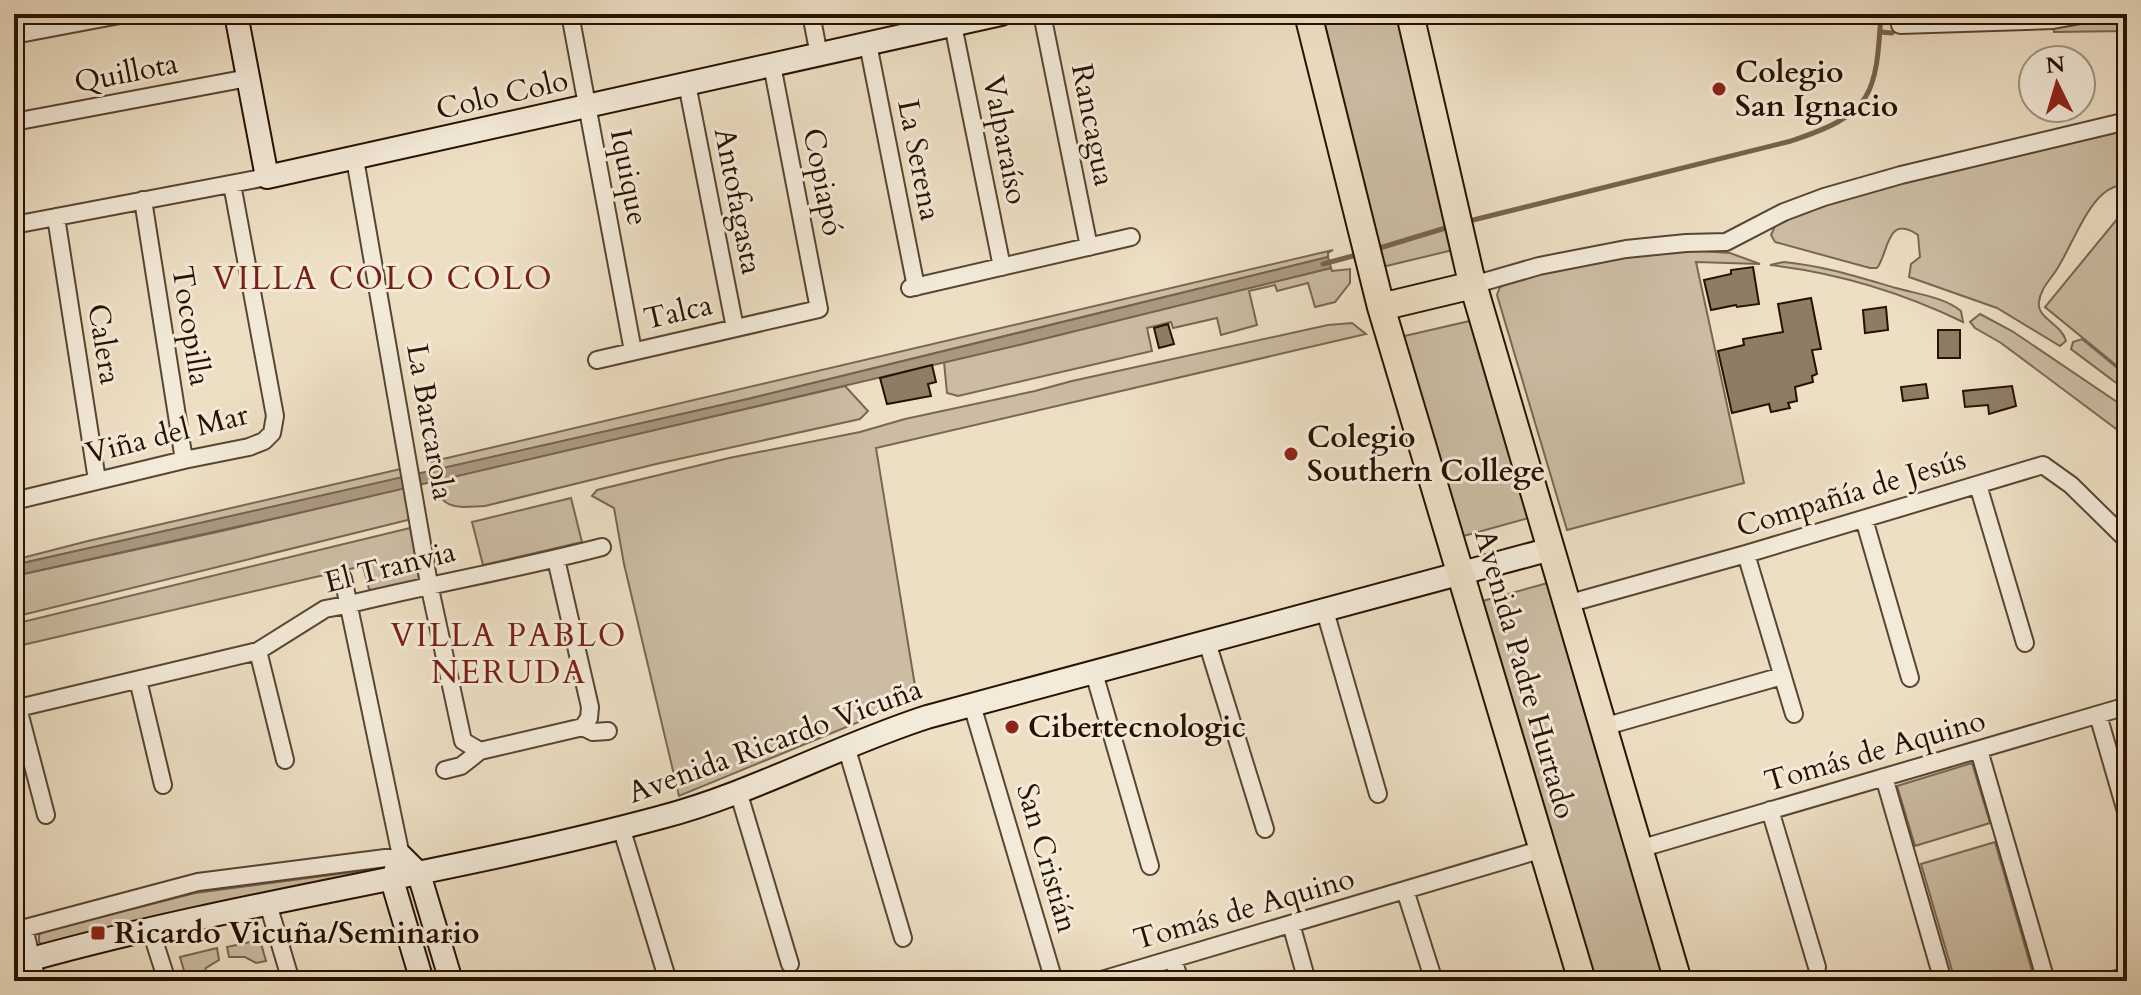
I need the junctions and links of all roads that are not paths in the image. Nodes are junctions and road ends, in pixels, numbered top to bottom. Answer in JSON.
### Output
{"nodes":[{"id":1,"x":125,"y":14,"type":"edge"},
{"id":2,"x":236,"y":14,"type":"edge"},
{"id":3,"x":570,"y":14,"type":"edge"},
{"id":4,"x":811,"y":14,"type":"edge"},
{"id":5,"x":1001,"y":14,"type":"edge"},
{"id":6,"x":1042,"y":14,"type":"edge"},
{"id":7,"x":1308,"y":14,"type":"edge"},
{"id":8,"x":1410,"y":14,"type":"edge"},
{"id":9,"x":2086,"y":14,"type":"edge"},
{"id":10,"x":2009,"y":17,"type":"edge"},
{"id":11,"x":1952,"y":18,"type":"edge"},
{"id":12,"x":953,"y":25,"type":"junction"},
{"id":13,"x":1900,"y":25,"type":"dead end"},
{"id":14,"x":14,"y":35,"type":"edge"},
{"id":15,"x":868,"y":44,"type":"junction"},
{"id":16,"x":819,"y":55,"type":"junction"},
{"id":17,"x":772,"y":65,"type":"junction"},
{"id":18,"x":248,"y":78,"type":"junction"},
{"id":19,"x":687,"y":84,"type":"junction"},
{"id":20,"x":587,"y":107,"type":"junction"},
{"id":21,"x":2127,"y":121,"type":"edge"},
{"id":22,"x":14,"y":122,"type":"edge"},
{"id":23,"x":355,"y":159,"type":"junction"},
{"id":24,"x":267,"y":177,"type":"junction"},
{"id":25,"x":232,"y":184,"type":"junction"},
{"id":26,"x":143,"y":200,"type":"junction"},
{"id":27,"x":56,"y":217,"type":"junction"},
{"id":28,"x":14,"y":225,"type":"edge"},
{"id":29,"x":1131,"y":237,"type":"dead end"},
{"id":30,"x":1089,"y":247,"type":"junction"},
{"id":31,"x":1002,"y":267,"type":"junction"},
{"id":32,"x":1473,"y":285,"type":"junction"},
{"id":33,"x":1381,"y":307,"type":"junction"},
{"id":34,"x":819,"y":309,"type":"joint"},
{"id":35,"x":735,"y":328,"type":"junction"},
{"id":36,"x":633,"y":351,"type":"junction"},
{"id":37,"x":597,"y":360,"type":"dead end"},
{"id":38,"x":184,"y":460,"type":"junction"},
{"id":39,"x":97,"y":480,"type":"junction"},
{"id":40,"x":1978,"y":485,"type":"junction"},
{"id":41,"x":14,"y":493,"type":"edge"},
{"id":42,"x":14,"y":501,"type":"edge"},
{"id":43,"x":1864,"y":519,"type":"junction"},
{"id":44,"x":2127,"y":540,"type":"edge"},
{"id":45,"x":602,"y":547,"type":"dead end"},
{"id":46,"x":1551,"y":549,"type":"junction"},
{"id":47,"x":1746,"y":554,"type":"junction"},
{"id":48,"x":556,"y":559,"type":"junction"},
{"id":49,"x":1462,"y":574,"type":"junction"},
{"id":50,"x":343,"y":578,"type":"dead end"},
{"id":51,"x":429,"y":584,"type":"junction"},
{"id":52,"x":1567,"y":604,"type":"junction"},
{"id":53,"x":346,"y":605,"type":"junction"},
{"id":54,"x":1325,"y":611,"type":"junction"},
{"id":55,"x":1207,"y":642,"type":"junction"},
{"id":56,"x":2025,"y":643,"type":"dead end"},
{"id":57,"x":258,"y":651,"type":"junction"},
{"id":58,"x":1094,"y":673,"type":"junction"},
{"id":59,"x":1782,"y":676,"type":"junction"},
{"id":60,"x":1910,"y":678,"type":"dead end"},
{"id":61,"x":138,"y":680,"type":"junction"},
{"id":62,"x":972,"y":705,"type":"junction"},
{"id":63,"x":2127,"y":706,"type":"edge"},
{"id":64,"x":16,"y":709,"type":"edge"},
{"id":65,"x":1794,"y":714,"type":"dead end"},
{"id":66,"x":2098,"y":715,"type":"junction"},
{"id":67,"x":583,"y":727,"type":"junction"},
{"id":68,"x":1603,"y":727,"type":"junction"},
{"id":69,"x":608,"y":731,"type":"dead end"},
{"id":70,"x":846,"y":746,"type":"junction"},
{"id":71,"x":1979,"y":750,"type":"junction"},
{"id":72,"x":480,"y":751,"type":"junction"},
{"id":73,"x":285,"y":760,"type":"dead end"},
{"id":74,"x":445,"y":770,"type":"dead end"},
{"id":75,"x":1884,"y":777,"type":"junction"},
{"id":76,"x":163,"y":785,"type":"dead end"},
{"id":77,"x":738,"y":791,"type":"junction"},
{"id":78,"x":1378,"y":794,"type":"dead end"},
{"id":79,"x":1770,"y":810,"type":"junction"},
{"id":80,"x":46,"y":815,"type":"dead end"},
{"id":81,"x":2127,"y":815,"type":"edge"},
{"id":82,"x":621,"y":827,"type":"junction"},
{"id":83,"x":1265,"y":829,"type":"dead end"},
{"id":84,"x":1543,"y":849,"type":"junction"},
{"id":85,"x":1639,"y":849,"type":"junction"},
{"id":86,"x":401,"y":856,"type":"junction"},
{"id":87,"x":1150,"y":866,"type":"dead end"},
{"id":88,"x":419,"y":874,"type":"junction"},
{"id":89,"x":392,"y":880,"type":"junction"},
{"id":90,"x":1405,"y":890,"type":"junction"},
{"id":91,"x":268,"y":904,"type":"junction"},
{"id":92,"x":1291,"y":924,"type":"junction"},
{"id":93,"x":150,"y":928,"type":"junction"},
{"id":94,"x":19,"y":929,"type":"edge"},
{"id":95,"x":903,"y":938,"type":"dead end"},
{"id":96,"x":1173,"y":959,"type":"junction"},
{"id":97,"x":790,"y":964,"type":"dead end"},
{"id":98,"x":1817,"y":967,"type":"dead end"},
{"id":99,"x":27,"y":968,"type":"edge"},
{"id":100,"x":167,"y":981,"type":"edge"},
{"id":101,"x":291,"y":981,"type":"edge"},
{"id":102,"x":422,"y":981,"type":"edge"},
{"id":103,"x":451,"y":981,"type":"edge"},
{"id":104,"x":668,"y":981,"type":"edge"},
{"id":105,"x":1054,"y":981,"type":"edge"},
{"id":106,"x":1098,"y":981,"type":"edge"},
{"id":107,"x":1180,"y":981,"type":"edge"},
{"id":108,"x":1307,"y":981,"type":"edge"},
{"id":109,"x":1434,"y":981,"type":"edge"},
{"id":110,"x":1582,"y":981,"type":"edge"},
{"id":111,"x":1678,"y":981,"type":"edge"},
{"id":112,"x":1943,"y":981,"type":"edge"},
{"id":113,"x":2046,"y":981,"type":"edge"}],
"edges":[{"from":1,"to":14,"type":"street"},
{"from":2,"to":18,"type":"street"},
{"from":3,"to":20,"type":"street","name":"Iquique"},
{"from":4,"to":16,"type":"street"},
{"from":5,"to":12,"type":"street","name":"Colo Colo"},
{"from":6,"to":30,"type":"street","name":"Rancagua"},
{"from":7,"to":33,"type":"main road","name":"Avenida Padre Hurtado"},
{"from":8,"to":32,"type":"main road","name":"Avenida Padre Hurtado"},
{"from":9,"to":10,"type":"street"},
{"from":10,"to":11,"type":"street"},
{"from":11,"to":13,"type":"street"},
{"from":12,"to":15,"type":"street","name":"Colo Colo"},
{"from":12,"to":31,"type":"street","name":"Valparaíso"},
{"from":15,"to":16,"type":"street","name":"Colo Colo"},
{"from":15,"to":31,"type":"street","name":"La Serena"},
{"from":16,"to":17,"type":"street","name":"Colo Colo"},
{"from":17,"to":19,"type":"street","name":"Colo Colo"},
{"from":17,"to":34,"type":"street","name":"Copiapó"},
{"from":18,"to":22,"type":"street","name":"Quillota"},
{"from":18,"to":24,"type":"street"},
{"from":19,"to":20,"type":"street","name":"Colo Colo"},
{"from":19,"to":35,"type":"street","name":"Antofagasta"},
{"from":20,"to":23,"type":"street","name":"Colo Colo"},
{"from":20,"to":36,"type":"street","name":"Iquique"},
{"from":21,"to":32,"type":"street"},
{"from":23,"to":24,"type":"street","name":"Colo Colo"},
{"from":23,"to":51,"type":"street","name":"La Barcarola"},
{"from":24,"to":25,"type":"street","name":"Colo Colo"},
{"from":25,"to":26,"type":"street","name":"Colo Colo"},
{"from":25,"to":38,"type":"street","name":"Viña del Mar"},
{"from":26,"to":27,"type":"street","name":"Colo Colo"},
{"from":26,"to":38,"type":"street","name":"Tocopilla"},
{"from":27,"to":28,"type":"street","name":"Colo Colo"},
{"from":27,"to":39,"type":"street","name":"Calera"},
{"from":29,"to":30,"type":"street"},
{"from":30,"to":31,"type":"street"},
{"from":32,"to":33,"type":"main road"},
{"from":32,"to":46,"type":"main road","name":"Avenida Padre Hurtado"},
{"from":33,"to":49,"type":"main road","name":"Avenida Padre Hurtado"},
{"from":34,"to":35,"type":"street","name":"Talca"},
{"from":35,"to":36,"type":"street","name":"Talca"},
{"from":36,"to":37,"type":"street","name":"Talca"},
{"from":38,"to":39,"type":"street","name":"Viña del Mar"},
{"from":39,"to":42,"type":"street","name":"Viña del Mar"},
{"from":40,"to":43,"type":"street","name":"Compañía de Jesús"},
{"from":40,"to":44,"type":"street","name":"Compañía de Jesús"},
{"from":40,"to":56,"type":"street"},
{"from":41,"to":42,"type":"street"},
{"from":43,"to":47,"type":"street","name":"Compañía de Jesús"},
{"from":43,"to":60,"type":"street"},
{"from":45,"to":48,"type":"street","name":"El Tranvia"},
{"from":46,"to":49,"type":"street","name":"Avenida Ricardo Vicuña"},
{"from":46,"to":52,"type":"main road","name":"Avenida Padre Hurtado"},
{"from":47,"to":52,"type":"street","name":"Compañía de Jesús"},
{"from":47,"to":59,"type":"street"},
{"from":48,"to":51,"type":"street","name":"El Tranvia"},
{"from":48,"to":67,"type":"street"},
{"from":49,"to":54,"type":"street","name":"Avenida Ricardo Vicuña"},
{"from":49,"to":84,"type":"main road","name":"Avenida Padre Hurtado"},
{"from":50,"to":53,"type":"street"},
{"from":51,"to":53,"type":"street","name":"El Tranvia"},
{"from":51,"to":72,"type":"street","name":"La Barcarola"},
{"from":52,"to":68,"type":"main road","name":"Avenida Padre Hurtado"},
{"from":53,"to":57,"type":"street","name":"El Tranvia"},
{"from":53,"to":86,"type":"street"},
{"from":54,"to":55,"type":"street","name":"Avenida Ricardo Vicuña"},
{"from":54,"to":78,"type":"street"},
{"from":55,"to":58,"type":"street","name":"Avenida Ricardo Vicuña"},
{"from":55,"to":83,"type":"street"},
{"from":57,"to":61,"type":"street","name":"El Tranvia"},
{"from":57,"to":73,"type":"street"},
{"from":58,"to":62,"type":"street","name":"Avenida Ricardo Vicuña"},
{"from":58,"to":87,"type":"street"},
{"from":59,"to":65,"type":"street"},
{"from":59,"to":68,"type":"street"},
{"from":61,"to":64,"type":"street","name":"El Tranvia"},
{"from":61,"to":76,"type":"street"},
{"from":62,"to":70,"type":"street","name":"Avenida Ricardo Vicuña"},
{"from":62,"to":105,"type":"street","name":"San Cristián"},
{"from":63,"to":66,"type":"street","name":"Tomás de Aquino"},
{"from":64,"to":80,"type":"street"},
{"from":66,"to":71,"type":"street","name":"Tomás de Aquino"},
{"from":66,"to":81,"type":"street"},
{"from":67,"to":69,"type":"street"},
{"from":67,"to":72,"type":"street"},
{"from":68,"to":85,"type":"main road","name":"Avenida Padre Hurtado"},
{"from":70,"to":77,"type":"street","name":"Avenida Ricardo Vicuña"},
{"from":70,"to":95,"type":"street"},
{"from":71,"to":75,"type":"street","name":"Tomás de Aquino"},
{"from":71,"to":113,"type":"street"},
{"from":72,"to":74,"type":"street"},
{"from":75,"to":79,"type":"street","name":"Tomás de Aquino"},
{"from":75,"to":112,"type":"street"},
{"from":77,"to":82,"type":"street","name":"Avenida Ricardo Vicuña"},
{"from":77,"to":97,"type":"street"},
{"from":79,"to":85,"type":"street","name":"Tomás de Aquino"},
{"from":79,"to":98,"type":"street"},
{"from":82,"to":88,"type":"street","name":"Avenida Ricardo Vicuña"},
{"from":82,"to":104,"type":"street"},
{"from":84,"to":90,"type":"street","name":"Tomás de Aquino"},
{"from":84,"to":110,"type":"main road","name":"Avenida Padre Hurtado"},
{"from":85,"to":111,"type":"main road","name":"Avenida Padre Hurtado"},
{"from":86,"to":88,"type":"street"},
{"from":86,"to":89,"type":"street"},
{"from":86,"to":94,"type":"street"},
{"from":88,"to":89,"type":"street","name":"Avenida Ricardo Vicuña"},
{"from":88,"to":103,"type":"street"},
{"from":89,"to":91,"type":"street","name":"Avenida Ricardo Vicuña"},
{"from":89,"to":102,"type":"street"},
{"from":90,"to":92,"type":"street","name":"Tomás de Aquino"},
{"from":90,"to":109,"type":"street"},
{"from":91,"to":93,"type":"street","name":"Avenida Ricardo Vicuña"},
{"from":91,"to":101,"type":"street"},
{"from":92,"to":96,"type":"street","name":"Tomás de Aquino"},
{"from":92,"to":108,"type":"street"},
{"from":93,"to":99,"type":"street","name":"Avenida Ricardo Vicuña"},
{"from":93,"to":100,"type":"street"},
{"from":94,"to":99,"type":"street"},
{"from":96,"to":106,"type":"street","name":"Tomás de Aquino"},
{"from":96,"to":107,"type":"street"}]}
